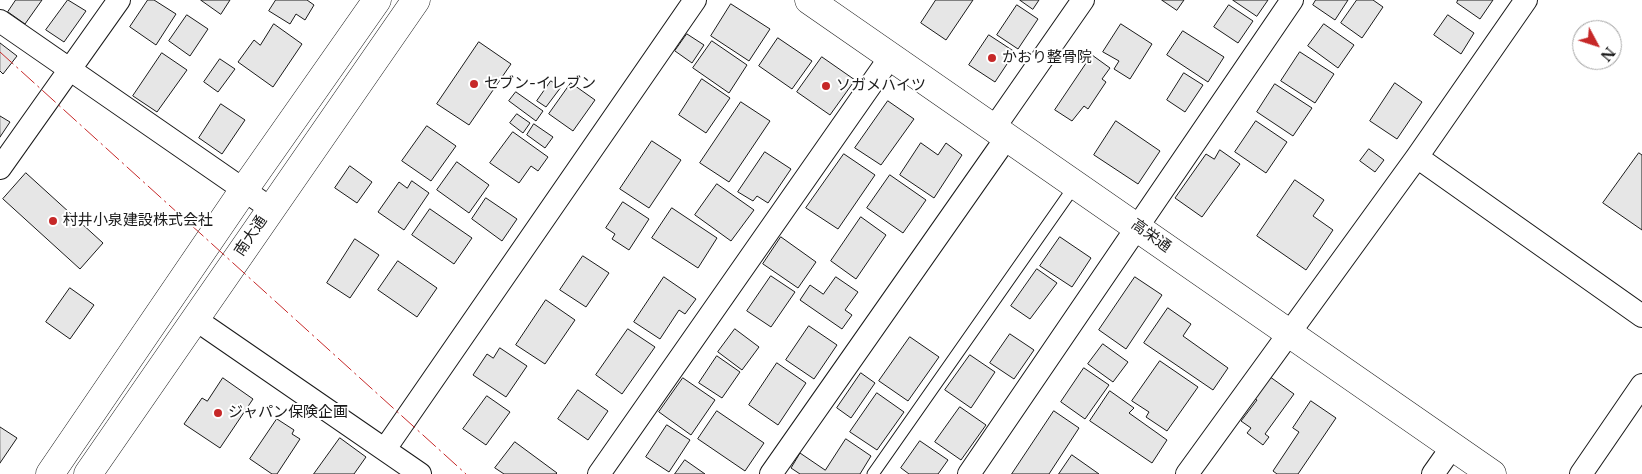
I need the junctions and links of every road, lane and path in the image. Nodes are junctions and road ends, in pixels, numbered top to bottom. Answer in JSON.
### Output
{"nodes":[{"id":1,"x":119,"y":0,"type":"edge"},
{"id":2,"x":378,"y":0,"type":"edge"},
{"id":3,"x":416,"y":0,"type":"edge"},
{"id":4,"x":695,"y":0,"type":"edge"},
{"id":5,"x":1083,"y":0,"type":"edge"},
{"id":6,"x":1292,"y":0,"type":"edge"},
{"id":7,"x":1526,"y":0,"type":"edge"},
{"id":8,"x":824,"y":4,"type":"edge"},
{"id":9,"x":0,"y":21,"type":"edge"},
{"id":10,"x":892,"y":56,"type":"junction"},
{"id":11,"x":69,"y":70,"type":"junction"},
{"id":12,"x":1000,"y":133,"type":"junction"},
{"id":13,"x":1417,"y":157,"type":"junction"},
{"id":14,"x":0,"y":168,"type":"edge"},
{"id":15,"x":1076,"y":184,"type":"junction"},
{"id":16,"x":244,"y":191,"type":"junction"},
{"id":17,"x":270,"y":208,"type":"junction"},
{"id":18,"x":1138,"y":226,"type":"junction"},
{"id":19,"x":1642,"y":316,"type":"edge"},
{"id":20,"x":195,"y":319,"type":"junction"},
{"id":21,"x":1289,"y":332,"type":"junction"},
{"id":22,"x":1642,"y":385,"type":"edge"},
{"id":23,"x":1452,"y":447,"type":"junction"},
{"id":24,"x":385,"y":449,"type":"junction"},
{"id":25,"x":50,"y":474,"type":"edge"},
{"id":26,"x":88,"y":474,"type":"edge"},
{"id":27,"x":420,"y":474,"type":"edge"},
{"id":28,"x":599,"y":474,"type":"edge"},
{"id":29,"x":771,"y":474,"type":"edge"},
{"id":30,"x":872,"y":474,"type":"edge"},
{"id":31,"x":969,"y":474,"type":"edge"},
{"id":32,"x":1187,"y":474,"type":"edge"},
{"id":33,"x":1433,"y":474,"type":"edge"},
{"id":34,"x":1492,"y":474,"type":"edge"},
{"id":35,"x":1581,"y":474,"type":"edge"}],
"edges":[{"from":1,"to":11,"type":"street"},
{"from":2,"to":16,"type":"street"},
{"from":3,"to":17,"type":"street","name":"南大通"},
{"from":4,"to":24,"type":"street"},
{"from":5,"to":12,"type":"street"},
{"from":6,"to":18,"type":"street"},
{"from":7,"to":13,"type":"street"},
{"from":8,"to":10,"type":"street","name":"高栄通"},
{"from":9,"to":11,"type":"street"},
{"from":10,"to":12,"type":"street","name":"高栄通"},
{"from":10,"to":28,"type":"street"},
{"from":11,"to":14,"type":"street"},
{"from":11,"to":16,"type":"street"},
{"from":12,"to":15,"type":"street","name":"高栄通"},
{"from":12,"to":29,"type":"street"},
{"from":13,"to":19,"type":"street"},
{"from":13,"to":21,"type":"street"},
{"from":15,"to":18,"type":"street","name":"高栄通"},
{"from":15,"to":30,"type":"lane"},
{"from":16,"to":17,"type":"street"},
{"from":16,"to":25,"type":"street"},
{"from":17,"to":20,"type":"street","name":"南大通"},
{"from":18,"to":21,"type":"street","name":"高栄通"},
{"from":18,"to":31,"type":"street"},
{"from":20,"to":24,"type":"street"},
{"from":20,"to":26,"type":"street","name":"南大通"},
{"from":21,"to":23,"type":"street","name":"高栄通"},
{"from":21,"to":32,"type":"street"},
{"from":22,"to":35,"type":"street"},
{"from":23,"to":33,"type":"street"},
{"from":23,"to":34,"type":"street","name":"高栄通"},
{"from":24,"to":27,"type":"street"}]}
